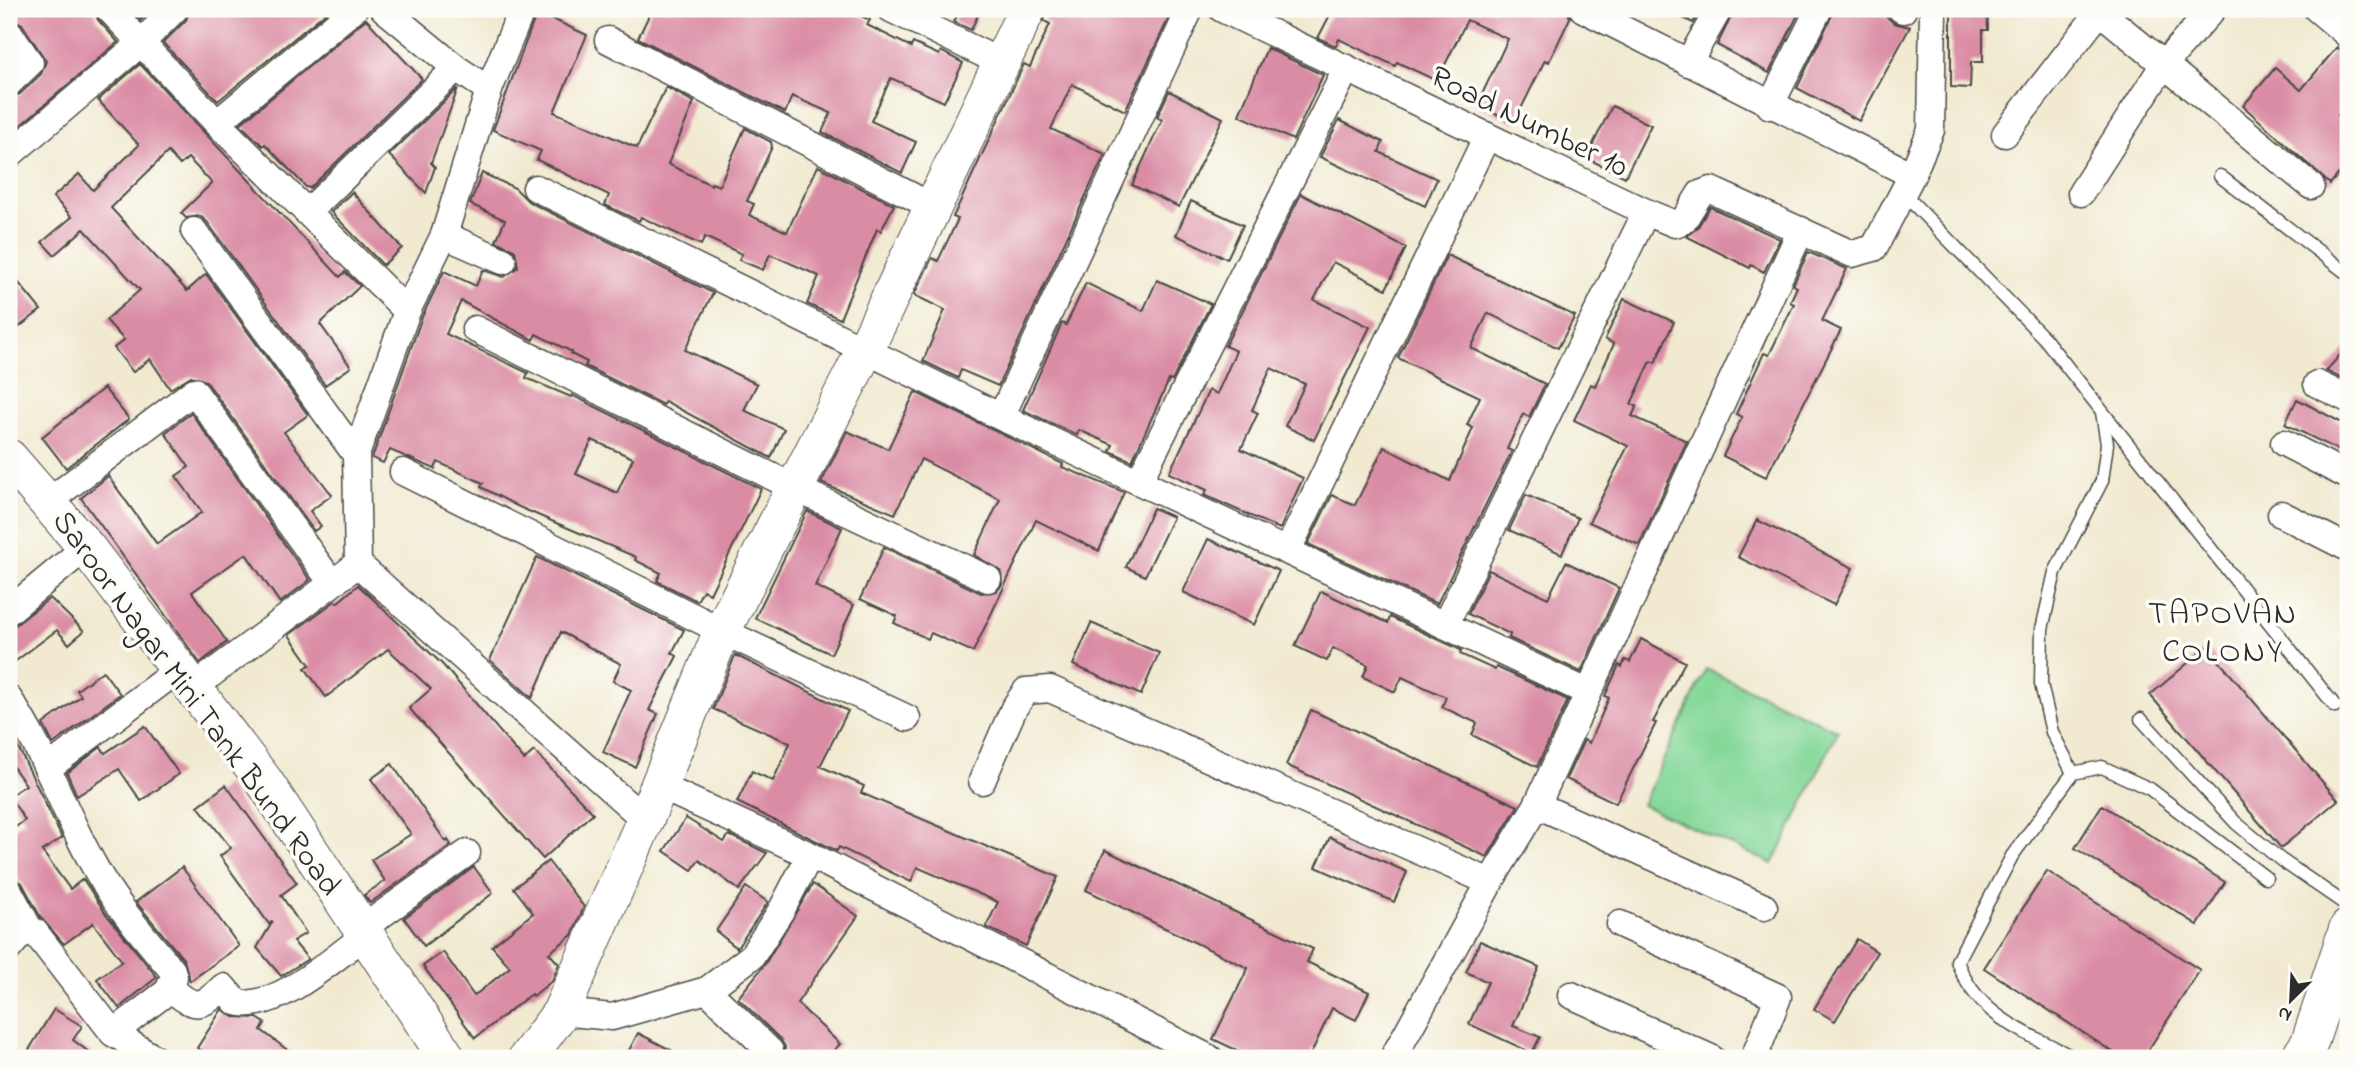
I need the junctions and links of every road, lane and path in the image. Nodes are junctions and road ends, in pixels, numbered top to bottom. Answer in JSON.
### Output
{"nodes":[{"id":1,"x":109,"y":9,"type":"edge"},
{"id":2,"x":176,"y":9,"type":"edge"},
{"id":3,"x":354,"y":9,"type":"edge"},
{"id":4,"x":384,"y":9,"type":"edge"},
{"id":5,"x":522,"y":9,"type":"edge"},
{"id":6,"x":891,"y":9,"type":"edge"},
{"id":7,"x":1027,"y":9,"type":"edge"},
{"id":8,"x":1190,"y":9,"type":"edge"},
{"id":9,"x":1222,"y":9,"type":"edge"},
{"id":10,"x":1583,"y":9,"type":"edge"},
{"id":11,"x":1719,"y":9,"type":"edge"},
{"id":12,"x":1819,"y":9,"type":"edge"},
{"id":13,"x":1933,"y":9,"type":"edge"},
{"id":14,"x":2213,"y":9,"type":"edge"},
{"id":15,"x":2317,"y":9,"type":"edge"},
{"id":16,"x":2099,"y":10,"type":"edge"},
{"id":17,"x":9,"y":33,"type":"edge"},
{"id":18,"x":2348,"y":35,"type":"edge"},
{"id":19,"x":608,"y":40,"type":"dead end"},
{"id":20,"x":142,"y":42,"type":"junction"},
{"id":21,"x":1002,"y":63,"type":"junction"},
{"id":22,"x":1688,"y":63,"type":"junction"},
{"id":23,"x":2164,"y":64,"type":"junction"},
{"id":24,"x":456,"y":68,"type":"junction"},
{"id":25,"x":1346,"y":68,"type":"junction"},
{"id":26,"x":9,"y":83,"type":"edge"},
{"id":27,"x":489,"y":90,"type":"junction"},
{"id":28,"x":1770,"y":106,"type":"junction"},
{"id":29,"x":217,"y":123,"type":"junction"},
{"id":30,"x":2005,"y":134,"type":"dead end"},
{"id":31,"x":1487,"y":136,"type":"junction"},
{"id":32,"x":9,"y":155,"type":"edge"},
{"id":33,"x":2220,"y":176,"type":"dead end"},
{"id":34,"x":1907,"y":184,"type":"junction"},
{"id":35,"x":2311,"y":186,"type":"dead end"},
{"id":36,"x":536,"y":188,"type":"dead end"},
{"id":37,"x":2081,"y":194,"type":"dead end"},
{"id":38,"x":933,"y":206,"type":"junction"},
{"id":39,"x":308,"y":212,"type":"junction"},
{"id":40,"x":1646,"y":212,"type":"junction"},
{"id":41,"x":1801,"y":230,"type":"junction"},
{"id":42,"x":194,"y":231,"type":"dead end"},
{"id":43,"x":444,"y":235,"type":"junction"},
{"id":44,"x":503,"y":261,"type":"dead end"},
{"id":45,"x":2348,"y":274,"type":"edge"},
{"id":46,"x":407,"y":312,"type":"junction"},
{"id":47,"x":475,"y":329,"type":"dead end"},
{"id":48,"x":865,"y":350,"type":"junction"},
{"id":49,"x":2317,"y":384,"type":"dead end"},
{"id":50,"x":2348,"y":399,"type":"edge"},
{"id":51,"x":2101,"y":409,"type":"junction"},
{"id":52,"x":1001,"y":417,"type":"junction"},
{"id":53,"x":2284,"y":443,"type":"dead end"},
{"id":54,"x":356,"y":455,"type":"junction"},
{"id":55,"x":9,"y":458,"type":"edge"},
{"id":56,"x":403,"y":472,"type":"dead end"},
{"id":57,"x":2348,"y":476,"type":"edge"},
{"id":58,"x":1139,"y":481,"type":"junction"},
{"id":59,"x":793,"y":487,"type":"junction"},
{"id":60,"x":49,"y":501,"type":"junction"},
{"id":61,"x":2281,"y":514,"type":"dead end"},
{"id":62,"x":86,"y":547,"type":"junction"},
{"id":63,"x":2348,"y":548,"type":"edge"},
{"id":64,"x":1288,"y":550,"type":"junction"},
{"id":65,"x":358,"y":564,"type":"junction"},
{"id":66,"x":988,"y":579,"type":"dead end"},
{"id":67,"x":332,"y":583,"type":"junction"},
{"id":68,"x":9,"y":611,"type":"edge"},
{"id":69,"x":1445,"y":625,"type":"junction"},
{"id":70,"x":722,"y":631,"type":"junction"},
{"id":71,"x":186,"y":678,"type":"junction"},
{"id":72,"x":1587,"y":692,"type":"junction"},
{"id":73,"x":9,"y":699,"type":"edge"},
{"id":74,"x":2335,"y":706,"type":"dead end"},
{"id":75,"x":907,"y":718,"type":"dead end"},
{"id":76,"x":2141,"y":719,"type":"dead end"},
{"id":77,"x":48,"y":768,"type":"junction"},
{"id":78,"x":2073,"y":773,"type":"junction"},
{"id":79,"x":982,"y":781,"type":"dead end"},
{"id":80,"x":657,"y":785,"type":"junction"},
{"id":81,"x":1537,"y":806,"type":"junction"},
{"id":82,"x":645,"y":820,"type":"junction"},
{"id":83,"x":467,"y":853,"type":"dead end"},
{"id":84,"x":810,"y":855,"type":"junction"},
{"id":85,"x":2266,"y":878,"type":"dead end"},
{"id":86,"x":1490,"y":882,"type":"junction"},
{"id":87,"x":9,"y":891,"type":"edge"},
{"id":88,"x":2348,"y":905,"type":"edge"},
{"id":89,"x":1764,"y":907,"type":"dead end"},
{"id":90,"x":1620,"y":924,"type":"dead end"},
{"id":91,"x":2348,"y":928,"type":"edge"},
{"id":92,"x":30,"y":930,"type":"junction"},
{"id":93,"x":365,"y":931,"type":"junction"},
{"id":94,"x":9,"y":948,"type":"edge"},
{"id":95,"x":170,"y":987,"type":"junction"},
{"id":96,"x":707,"y":990,"type":"junction"},
{"id":97,"x":1571,"y":995,"type":"dead end"},
{"id":98,"x":561,"y":1012,"type":"junction"},
{"id":99,"x":113,"y":1033,"type":"junction"},
{"id":100,"x":769,"y":1051,"type":"dead end"},
{"id":101,"x":538,"y":1055,"type":"edge"},
{"id":102,"x":154,"y":1058,"type":"edge"},
{"id":103,"x":447,"y":1058,"type":"edge"},
{"id":104,"x":1209,"y":1058,"type":"edge"},
{"id":105,"x":1393,"y":1058,"type":"edge"},
{"id":106,"x":1711,"y":1058,"type":"edge"},
{"id":107,"x":1754,"y":1058,"type":"edge"},
{"id":108,"x":2074,"y":1058,"type":"edge"},
{"id":109,"x":2300,"y":1058,"type":"edge"}],
"edges":[{"from":1,"to":20,"type":"street"},
{"from":2,"to":20,"type":"street"},
{"from":3,"to":29,"type":"street"},
{"from":4,"to":24,"type":"street"},
{"from":5,"to":27,"type":"street"},
{"from":6,"to":21,"type":"street"},
{"from":7,"to":21,"type":"street"},
{"from":8,"to":52,"type":"street"},
{"from":9,"to":25,"type":"street","name":"Road Number 10"},
{"from":10,"to":22,"type":"street"},
{"from":11,"to":22,"type":"street"},
{"from":12,"to":28,"type":"street"},
{"from":13,"to":34,"type":"street"},
{"from":14,"to":23,"type":"street"},
{"from":15,"to":18,"type":"street"},
{"from":16,"to":23,"type":"street"},
{"from":16,"to":30,"type":"street"},
{"from":17,"to":26,"type":"street"},
{"from":19,"to":38,"type":"street"},
{"from":20,"to":29,"type":"street"},
{"from":20,"to":32,"type":"street"},
{"from":21,"to":38,"type":"street"},
{"from":22,"to":28,"type":"street"},
{"from":23,"to":35,"type":"street"},
{"from":23,"to":37,"type":"street"},
{"from":24,"to":27,"type":"street"},
{"from":24,"to":39,"type":"street"},
{"from":25,"to":31,"type":"street","name":"Road Number 10"},
{"from":25,"to":58,"type":"street"},
{"from":27,"to":43,"type":"street"},
{"from":28,"to":34,"type":"street"},
{"from":29,"to":39,"type":"street"},
{"from":31,"to":40,"type":"street","name":"Road Number 10"},
{"from":31,"to":64,"type":"street"},
{"from":33,"to":45,"type":"lane"},
{"from":34,"to":41,"type":"street"},
{"from":34,"to":51,"type":"lane"},
{"from":36,"to":48,"type":"street"},
{"from":38,"to":48,"type":"street"},
{"from":39,"to":46,"type":"street"},
{"from":40,"to":41,"type":"street","name":"Road Number 10"},
{"from":40,"to":69,"type":"street"},
{"from":41,"to":72,"type":"street"},
{"from":42,"to":54,"type":"street"},
{"from":43,"to":44,"type":"street"},
{"from":43,"to":46,"type":"street"},
{"from":46,"to":54,"type":"street"},
{"from":47,"to":59,"type":"street"},
{"from":48,"to":52,"type":"street"},
{"from":48,"to":59,"type":"street"},
{"from":49,"to":50,"type":"street"},
{"from":51,"to":74,"type":"lane"},
{"from":51,"to":78,"type":"lane"},
{"from":52,"to":58,"type":"street"},
{"from":53,"to":57,"type":"street"},
{"from":54,"to":65,"type":"street"},
{"from":55,"to":60,"type":"street","name":"Saroor Nagar Mini Tank Bund Road"},
{"from":56,"to":70,"type":"street"},
{"from":58,"to":64,"type":"street"},
{"from":59,"to":66,"type":"street"},
{"from":59,"to":70,"type":"street"},
{"from":60,"to":62,"type":"street","name":"Saroor Nagar Mini Tank Bund Road"},
{"from":60,"to":67,"type":"street"},
{"from":61,"to":63,"type":"street"},
{"from":62,"to":68,"type":"street"},
{"from":62,"to":71,"type":"street","name":"Saroor Nagar Mini Tank Bund Road"},
{"from":64,"to":69,"type":"street"},
{"from":65,"to":67,"type":"street"},
{"from":65,"to":82,"type":"street"},
{"from":67,"to":71,"type":"street"},
{"from":69,"to":72,"type":"street"},
{"from":70,"to":75,"type":"street"},
{"from":70,"to":80,"type":"street"},
{"from":71,"to":77,"type":"street"},
{"from":71,"to":93,"type":"street","name":"Saroor Nagar Mini Tank Bund Road"},
{"from":72,"to":81,"type":"street"},
{"from":73,"to":77,"type":"street"},
{"from":76,"to":88,"type":"lane"},
{"from":77,"to":95,"type":"street"},
{"from":78,"to":85,"type":"lane"},
{"from":78,"to":108,"type":"lane"},
{"from":79,"to":86,"type":"street"},
{"from":80,"to":82,"type":"street"},
{"from":80,"to":84,"type":"street"},
{"from":81,"to":86,"type":"street"},
{"from":81,"to":89,"type":"street"},
{"from":82,"to":98,"type":"street"},
{"from":83,"to":93,"type":"street"},
{"from":84,"to":96,"type":"street"},
{"from":84,"to":104,"type":"street"},
{"from":86,"to":105,"type":"street"},
{"from":87,"to":92,"type":"street"},
{"from":90,"to":107,"type":"street"},
{"from":91,"to":109,"type":"street"},
{"from":92,"to":94,"type":"street"},
{"from":92,"to":99,"type":"street"},
{"from":93,"to":95,"type":"street"},
{"from":93,"to":103,"type":"street","name":"Saroor Nagar Mini Tank Bund Road"},
{"from":95,"to":99,"type":"street"},
{"from":96,"to":98,"type":"street"},
{"from":96,"to":100,"type":"street"},
{"from":97,"to":106,"type":"street"},
{"from":98,"to":101,"type":"street"},
{"from":99,"to":102,"type":"street"}]}
